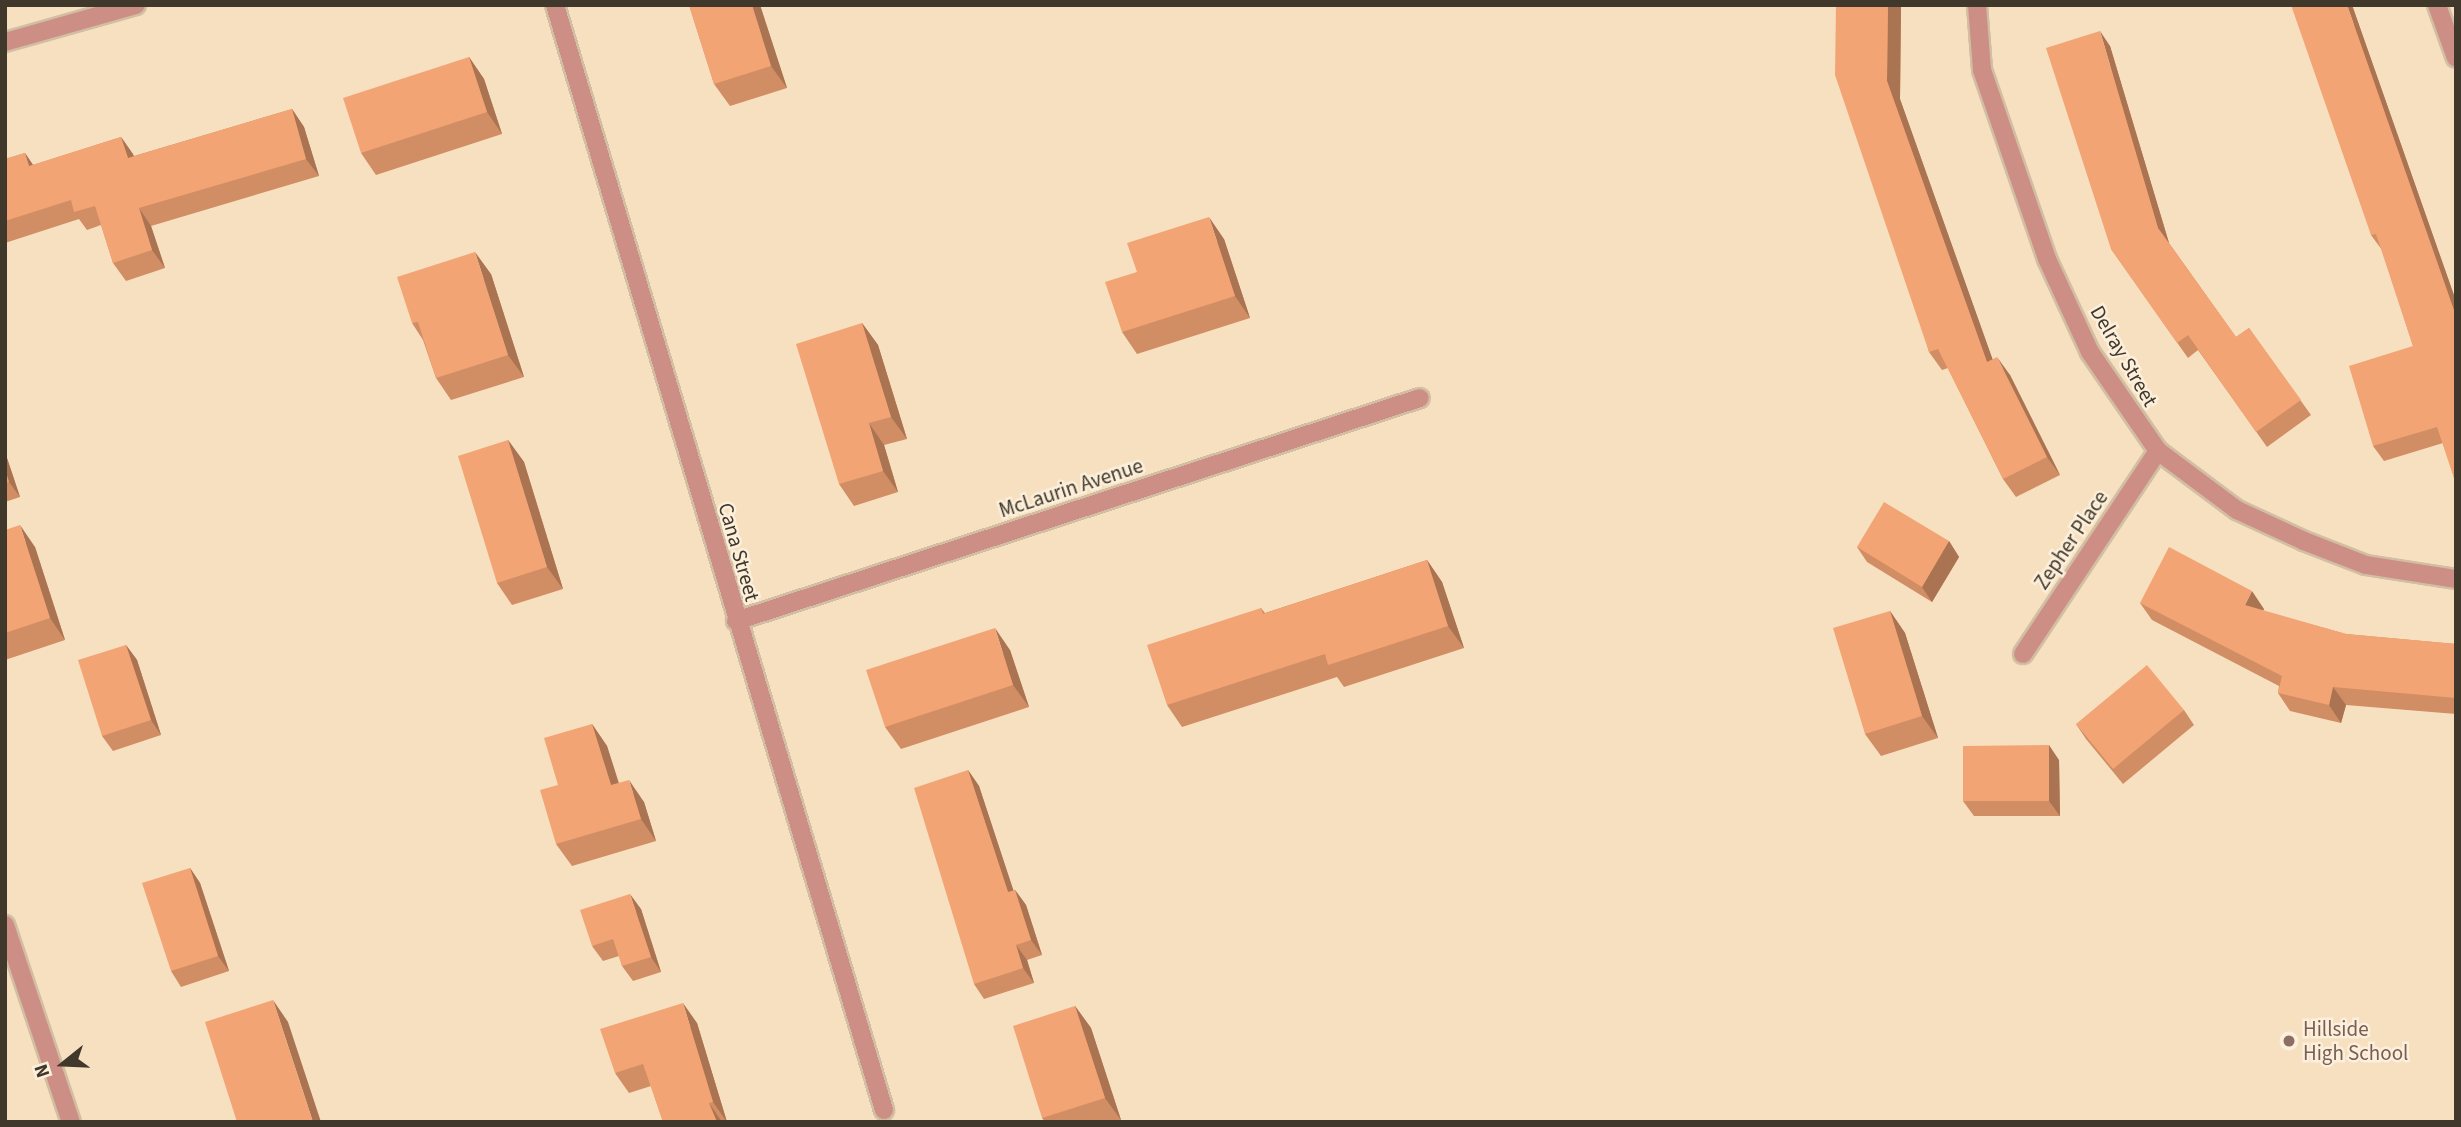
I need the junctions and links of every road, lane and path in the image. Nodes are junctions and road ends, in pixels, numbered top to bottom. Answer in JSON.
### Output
{"nodes":[{"id":1,"x":135,"y":5,"type":"edge"},
{"id":2,"x":555,"y":5,"type":"edge"},
{"id":3,"x":1978,"y":5,"type":"edge"},
{"id":4,"x":2437,"y":5,"type":"edge"},
{"id":5,"x":5,"y":42,"type":"edge"},
{"id":6,"x":2456,"y":58,"type":"edge"},
{"id":7,"x":1420,"y":398,"type":"dead end"},
{"id":8,"x":2158,"y":451,"type":"junction"},
{"id":9,"x":2456,"y":579,"type":"edge"},
{"id":10,"x":736,"y":621,"type":"junction"},
{"id":11,"x":2023,"y":654,"type":"dead end"},
{"id":12,"x":5,"y":925,"type":"edge"},
{"id":13,"x":884,"y":1110,"type":"dead end"},
{"id":14,"x":71,"y":1122,"type":"edge"}],
"edges":[{"from":1,"to":5,"type":"street"},
{"from":2,"to":10,"type":"street","name":"Cana Street"},
{"from":3,"to":8,"type":"street","name":"Delray Street"},
{"from":4,"to":6,"type":"street"},
{"from":7,"to":10,"type":"street","name":"McLaurin Avenue"},
{"from":8,"to":9,"type":"street","name":"Delray Street"},
{"from":8,"to":11,"type":"street","name":"Zepher Place"},
{"from":10,"to":13,"type":"street","name":"Cana Street"},
{"from":12,"to":14,"type":"street"}]}
